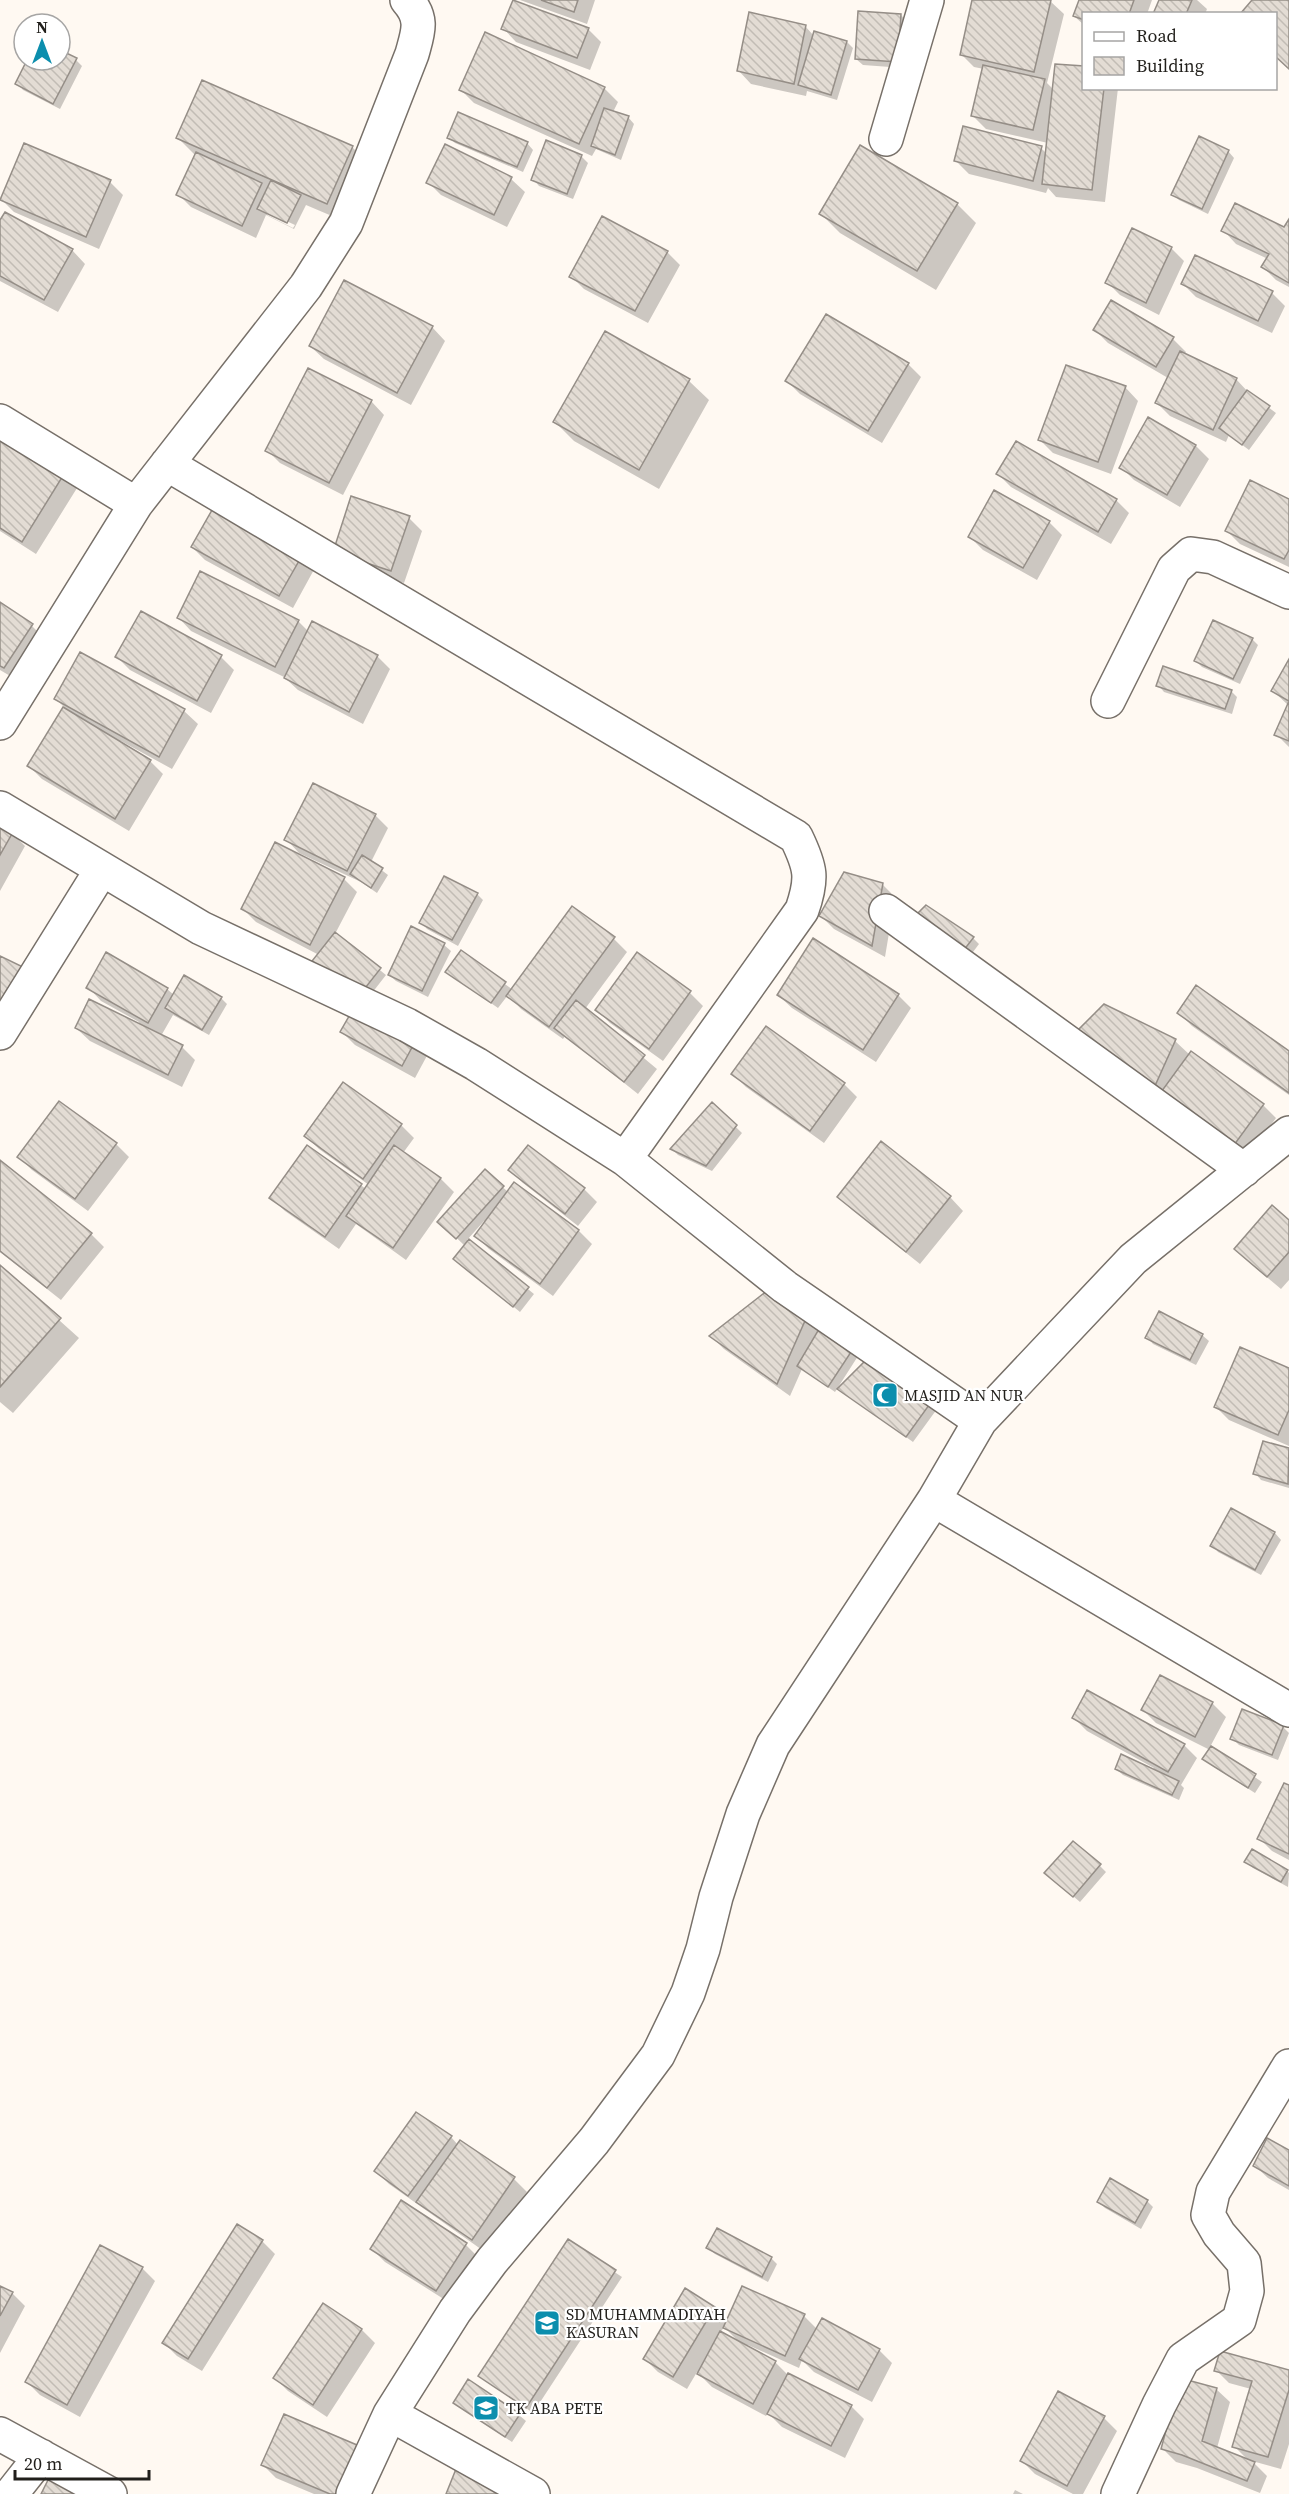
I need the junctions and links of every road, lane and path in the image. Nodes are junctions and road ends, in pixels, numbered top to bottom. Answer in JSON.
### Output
{"nodes":[{"id":1,"x":407,"y":0,"type":"edge"},
{"id":2,"x":927,"y":0,"type":"edge"},
{"id":3,"x":886,"y":139,"type":"dead end"},
{"id":4,"x":0,"y":421,"type":"edge"},
{"id":5,"x":167,"y":464,"type":"junction"},
{"id":6,"x":136,"y":504,"type":"junction"},
{"id":7,"x":1289,"y":592,"type":"edge"},
{"id":8,"x":1108,"y":701,"type":"dead end"},
{"id":9,"x":0,"y":723,"type":"edge"},
{"id":10,"x":0,"y":808,"type":"edge"},
{"id":11,"x":102,"y":869,"type":"junction"},
{"id":12,"x":886,"y":911,"type":"dead end"},
{"id":13,"x":0,"y":1033,"type":"edge"},
{"id":14,"x":1289,"y":1133,"type":"edge"},
{"id":15,"x":624,"y":1159,"type":"junction"},
{"id":16,"x":1244,"y":1170,"type":"junction"},
{"id":17,"x":980,"y":1420,"type":"junction"},
{"id":18,"x":934,"y":1500,"type":"junction"},
{"id":19,"x":1289,"y":1710,"type":"edge"},
{"id":20,"x":1289,"y":2066,"type":"edge"},
{"id":21,"x":390,"y":2414,"type":"junction"},
{"id":22,"x":0,"y":2434,"type":"edge"},
{"id":23,"x":41,"y":2456,"type":"junction"},
{"id":24,"x":10,"y":2494,"type":"edge"},
{"id":25,"x":110,"y":2494,"type":"edge"},
{"id":26,"x":353,"y":2494,"type":"edge"},
{"id":27,"x":533,"y":2494,"type":"edge"},
{"id":28,"x":1118,"y":2494,"type":"edge"}],
"edges":[{"from":1,"to":5,"type":"street"},
{"from":2,"to":3,"type":"street"},
{"from":4,"to":6,"type":"street"},
{"from":5,"to":6,"type":"street"},
{"from":5,"to":15,"type":"street"},
{"from":6,"to":9,"type":"street"},
{"from":7,"to":8,"type":"street"},
{"from":10,"to":11,"type":"street"},
{"from":11,"to":13,"type":"street"},
{"from":11,"to":15,"type":"street"},
{"from":12,"to":16,"type":"street"},
{"from":14,"to":16,"type":"street"},
{"from":15,"to":17,"type":"street"},
{"from":16,"to":17,"type":"street"},
{"from":17,"to":18,"type":"street"},
{"from":18,"to":19,"type":"street"},
{"from":18,"to":21,"type":"street"},
{"from":20,"to":28,"type":"street"},
{"from":21,"to":26,"type":"street"},
{"from":21,"to":27,"type":"street"},
{"from":22,"to":23,"type":"street"},
{"from":23,"to":24,"type":"street"},
{"from":23,"to":25,"type":"street"}]}
